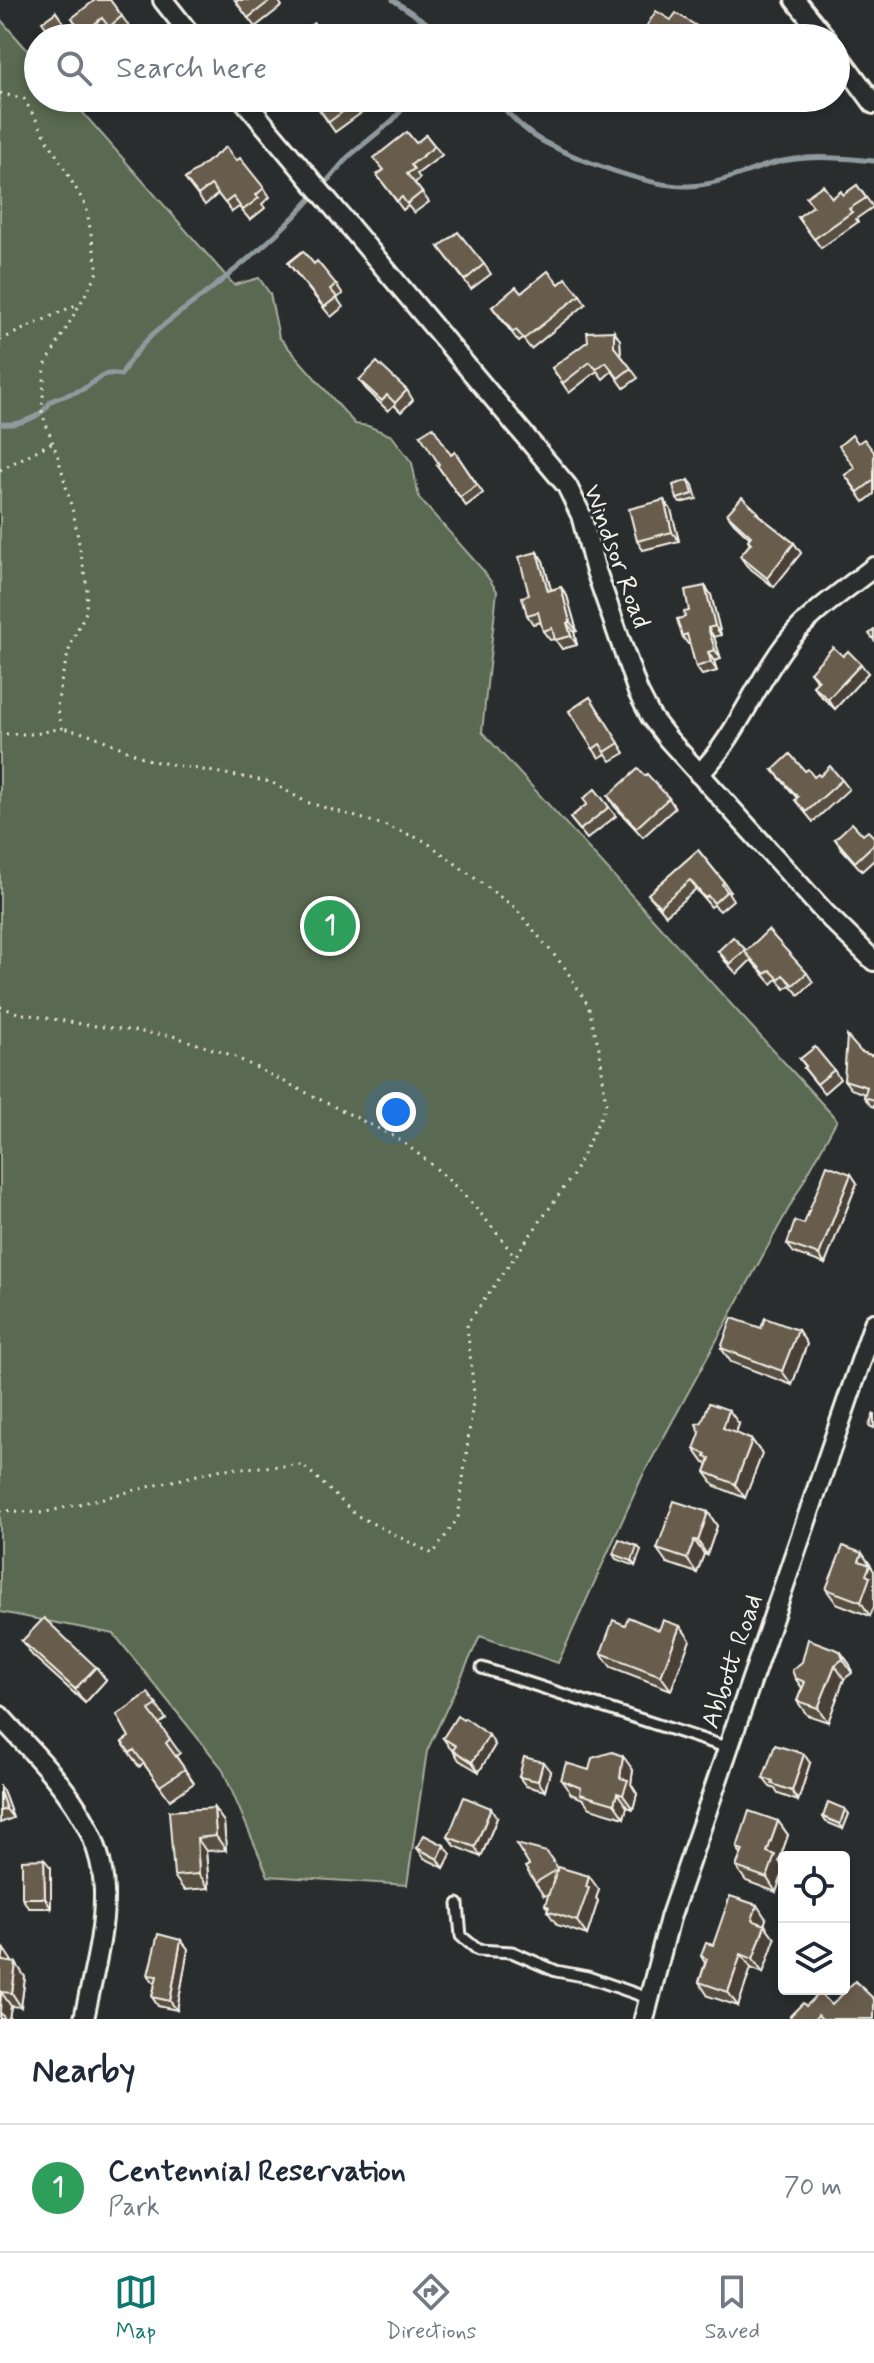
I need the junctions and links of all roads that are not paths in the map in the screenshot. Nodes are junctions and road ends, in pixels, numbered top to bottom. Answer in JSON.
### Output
{"nodes":[{"id":1,"x":163,"y":0,"type":"edge"},
{"id":2,"x":795,"y":0,"type":"edge"},
{"id":3,"x":182,"y":24,"type":"edge"},
{"id":4,"x":815,"y":24,"type":"edge"},
{"id":5,"x":850,"y":71,"type":"edge"},
{"id":6,"x":874,"y":104,"type":"edge"},
{"id":7,"x":254,"y":112,"type":"edge"},
{"id":8,"x":874,"y":567,"type":"edge"},
{"id":9,"x":699,"y":774,"type":"junction"},
{"id":10,"x":874,"y":961,"type":"edge"},
{"id":11,"x":874,"y":1323,"type":"edge"},
{"id":12,"x":482,"y":1668,"type":"dead end"},
{"id":13,"x":0,"y":1716,"type":"edge"},
{"id":14,"x":729,"y":1748,"type":"junction"},
{"id":15,"x":458,"y":1904,"type":"dead end"},
{"id":16,"x":648,"y":1998,"type":"junction"},
{"id":17,"x":84,"y":2019,"type":"edge"},
{"id":18,"x":644,"y":2019,"type":"edge"}],
"edges":[{"from":1,"to":3,"type":"street"},
{"from":2,"to":4,"type":"street"},
{"from":5,"to":6,"type":"street"},
{"from":7,"to":9,"type":"street","name":"Windsor Road"},
{"from":8,"to":9,"type":"street"},
{"from":9,"to":10,"type":"street","name":"Windsor Road"},
{"from":11,"to":14,"type":"street","name":"Abbott Road"},
{"from":12,"to":14,"type":"lane"},
{"from":13,"to":17,"type":"street"},
{"from":14,"to":16,"type":"street","name":"Abbott Road"},
{"from":15,"to":16,"type":"lane"},
{"from":16,"to":18,"type":"street","name":"Abbott Road"}]}
